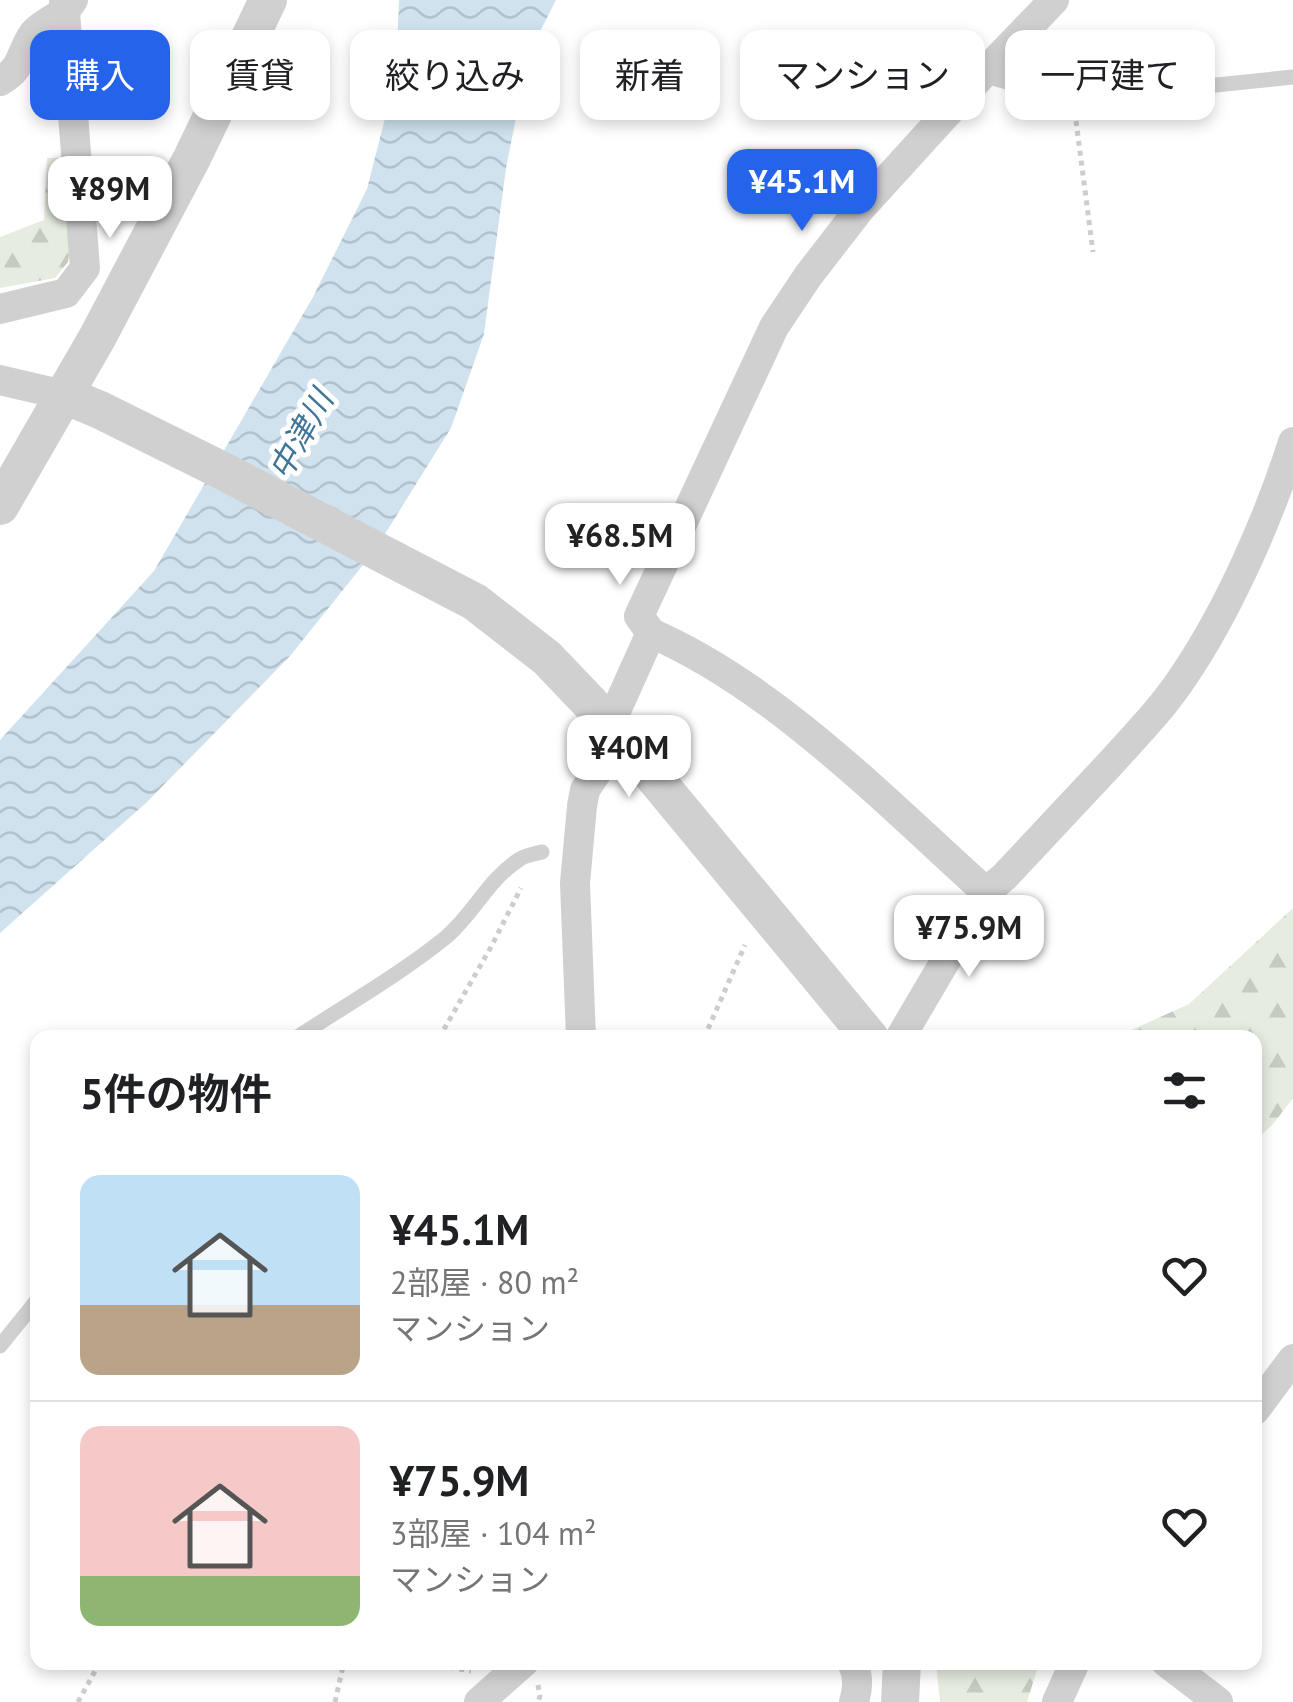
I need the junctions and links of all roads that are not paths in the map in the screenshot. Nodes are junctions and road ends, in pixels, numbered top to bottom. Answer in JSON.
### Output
{"nodes":[{"id":1,"x":268,"y":0,"type":"edge"},
{"id":2,"x":1054,"y":0,"type":"edge"},
{"id":3,"x":68,"y":4,"type":"edge"},
{"id":4,"x":985,"y":72,"type":"edge"},
{"id":5,"x":985,"y":76,"type":"edge"},
{"id":6,"x":1293,"y":77,"type":"edge"},
{"id":7,"x":0,"y":81,"type":"edge"},
{"id":8,"x":941,"y":120,"type":"edge"},
{"id":9,"x":0,"y":309,"type":"edge"},
{"id":10,"x":0,"y":380,"type":"edge"},
{"id":11,"x":64,"y":395,"type":"junction"},
{"id":12,"x":1293,"y":442,"type":"edge"},
{"id":13,"x":0,"y":506,"type":"edge"},
{"id":14,"x":651,"y":633,"type":"junction"},
{"id":15,"x":610,"y":724,"type":"junction"},
{"id":16,"x":542,"y":852,"type":"road end"},
{"id":17,"x":986,"y":892,"type":"junction"},
{"id":18,"x":309,"y":1030,"type":"edge"},
{"id":19,"x":580,"y":1030,"type":"edge"},
{"id":20,"x":863,"y":1030,"type":"edge"},
{"id":21,"x":905,"y":1030,"type":"edge"},
{"id":22,"x":30,"y":1309,"type":"edge"},
{"id":23,"x":0,"y":1346,"type":"edge"},
{"id":24,"x":1293,"y":1359,"type":"edge"},
{"id":25,"x":1262,"y":1401,"type":"edge"},
{"id":26,"x":516,"y":1670,"type":"edge"},
{"id":27,"x":856,"y":1670,"type":"edge"},
{"id":28,"x":902,"y":1670,"type":"edge"},
{"id":29,"x":1072,"y":1670,"type":"edge"},
{"id":30,"x":1180,"y":1670,"type":"edge"},
{"id":31,"x":1227,"y":1697,"type":"edge"},
{"id":32,"x":479,"y":1702,"type":"edge"},
{"id":33,"x":854,"y":1702,"type":"edge"},
{"id":34,"x":900,"y":1702,"type":"edge"},
{"id":35,"x":1057,"y":1702,"type":"edge"}],
"edges":[{"from":1,"to":11,"type":"street"},
{"from":2,"to":4,"type":"street"},
{"from":3,"to":7,"type":"street"},
{"from":3,"to":9,"type":"street"},
{"from":5,"to":6,"type":"lane"},
{"from":8,"to":14,"type":"street"},
{"from":10,"to":11,"type":"street"},
{"from":11,"to":13,"type":"street"},
{"from":11,"to":15,"type":"street"},
{"from":12,"to":17,"type":"street"},
{"from":14,"to":15,"type":"street"},
{"from":14,"to":17,"type":"street"},
{"from":15,"to":19,"type":"street"},
{"from":15,"to":20,"type":"street"},
{"from":16,"to":18,"type":"lane"},
{"from":17,"to":21,"type":"street"},
{"from":22,"to":23,"type":"lane"},
{"from":24,"to":25,"type":"street"},
{"from":26,"to":32,"type":"street"},
{"from":27,"to":33,"type":"street"},
{"from":28,"to":34,"type":"street"},
{"from":29,"to":35,"type":"street"},
{"from":30,"to":31,"type":"street"}]}
